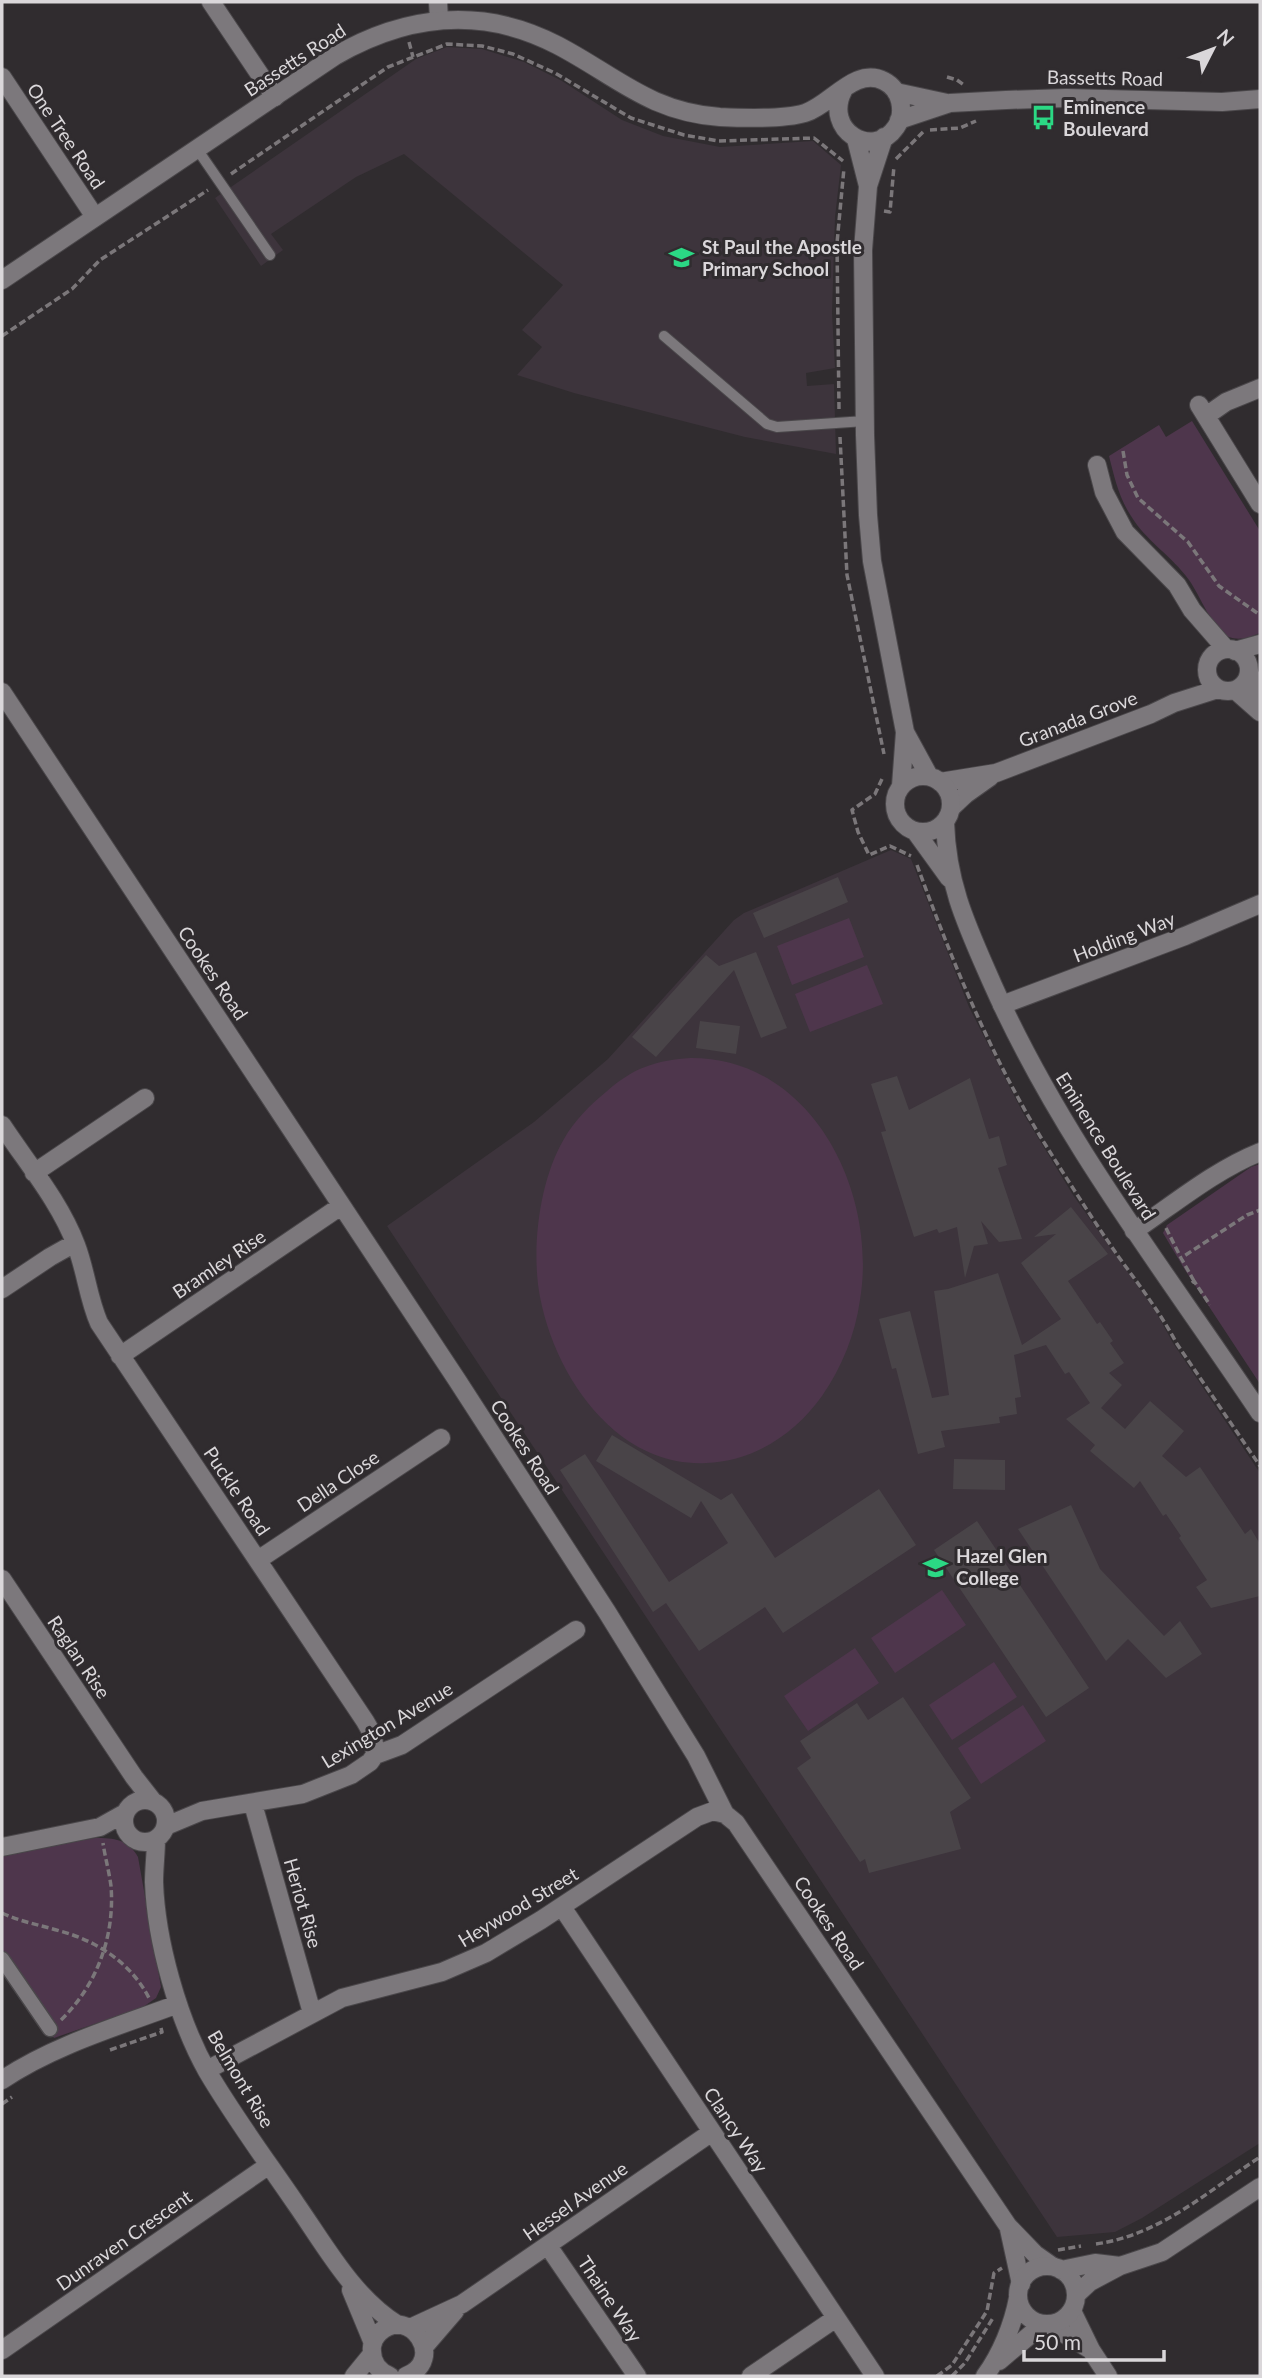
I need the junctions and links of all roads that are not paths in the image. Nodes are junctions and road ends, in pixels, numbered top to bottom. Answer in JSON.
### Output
{"nodes":[{"id":1,"x":211,"y":2,"type":"edge"},
{"id":2,"x":438,"y":11,"type":"edge"},
{"id":3,"x":2,"y":77,"type":"edge"},
{"id":4,"x":843,"y":91,"type":"junction"},
{"id":5,"x":896,"y":92,"type":"junction"},
{"id":6,"x":275,"y":97,"type":"junction"},
{"id":7,"x":1260,"y":99,"type":"edge"},
{"id":8,"x":950,"y":103,"type":"junction"},
{"id":9,"x":804,"y":113,"type":"junction"},
{"id":10,"x":899,"y":120,"type":"junction"},
{"id":11,"x":841,"y":125,"type":"junction"},
{"id":12,"x":884,"y":137,"type":"junction"},
{"id":13,"x":856,"y":139,"type":"junction"},
{"id":14,"x":197,"y":149,"type":"junction"},
{"id":15,"x":868,"y":186,"type":"junction"},
{"id":16,"x":96,"y":217,"type":"junction"},
{"id":17,"x":270,"y":255,"type":"dead end"},
{"id":18,"x":2,"y":280,"type":"edge"},
{"id":19,"x":664,"y":336,"type":"dead end"},
{"id":20,"x":1260,"y":388,"type":"edge"},
{"id":21,"x":865,"y":421,"type":"junction"},
{"id":22,"x":1097,"y":464,"type":"dead end"},
{"id":23,"x":1260,"y":504,"type":"edge"},
{"id":24,"x":1192,"y":610,"type":"junction"},
{"id":25,"x":1260,"y":644,"type":"edge"},
{"id":26,"x":1231,"y":650,"type":"junction"},
{"id":27,"x":1208,"y":666,"type":"junction"},
{"id":28,"x":1253,"y":667,"type":"edge"},
{"id":29,"x":1226,"y":689,"type":"junction"},
{"id":30,"x":2,"y":692,"type":"edge"},
{"id":31,"x":1260,"y":692,"type":"edge"},
{"id":32,"x":1174,"y":702,"type":"junction"},
{"id":33,"x":1260,"y":712,"type":"edge"},
{"id":34,"x":905,"y":732,"type":"junction"},
{"id":35,"x":996,"y":773,"type":"junction"},
{"id":36,"x":934,"y":779,"type":"junction"},
{"id":37,"x":901,"y":786,"type":"junction"},
{"id":38,"x":948,"y":815,"type":"junction"},
{"id":39,"x":915,"y":831,"type":"junction"},
{"id":40,"x":951,"y":881,"type":"junction"},
{"id":41,"x":1260,"y":904,"type":"edge"},
{"id":42,"x":1002,"y":1005,"type":"junction"},
{"id":43,"x":145,"y":1098,"type":"dead end"},
{"id":44,"x":2,"y":1125,"type":"edge"},
{"id":45,"x":1260,"y":1152,"type":"edge"},
{"id":46,"x":34,"y":1173,"type":"junction"},
{"id":47,"x":341,"y":1206,"type":"junction"},
{"id":48,"x":1134,"y":1231,"type":"junction"},
{"id":49,"x":75,"y":1243,"type":"junction"},
{"id":50,"x":2,"y":1289,"type":"edge"},
{"id":51,"x":120,"y":1356,"type":"junction"},
{"id":52,"x":1260,"y":1413,"type":"edge"},
{"id":53,"x":441,"y":1438,"type":"dead end"},
{"id":54,"x":258,"y":1560,"type":"junction"},
{"id":55,"x":2,"y":1579,"type":"edge"},
{"id":56,"x":576,"y":1630,"type":"dead end"},
{"id":57,"x":375,"y":1755,"type":"junction"},
{"id":58,"x":121,"y":1758,"type":"junction"},
{"id":59,"x":253,"y":1804,"type":"junction"},
{"id":60,"x":128,"y":1809,"type":"junction"},
{"id":61,"x":724,"y":1814,"type":"junction"},
{"id":62,"x":159,"y":1818,"type":"junction"},
{"id":63,"x":100,"y":1827,"type":"junction"},
{"id":64,"x":132,"y":1836,"type":"junction"},
{"id":65,"x":2,"y":1847,"type":"edge"},
{"id":66,"x":154,"y":1882,"type":"junction"},
{"id":67,"x":562,"y":1907,"type":"junction"},
{"id":68,"x":2,"y":1959,"type":"edge"},
{"id":69,"x":178,"y":2004,"type":"junction"},
{"id":70,"x":312,"y":2013,"type":"junction"},
{"id":71,"x":50,"y":2029,"type":"road end"},
{"id":72,"x":207,"y":2070,"type":"junction"},
{"id":73,"x":2,"y":2080,"type":"edge"},
{"id":74,"x":712,"y":2132,"type":"junction"},
{"id":75,"x":269,"y":2165,"type":"junction"},
{"id":76,"x":1260,"y":2187,"type":"edge"},
{"id":77,"x":1008,"y":2226,"type":"junction"},
{"id":78,"x":548,"y":2245,"type":"junction"},
{"id":79,"x":1120,"y":2266,"type":"junction"},
{"id":80,"x":1057,"y":2268,"type":"junction"},
{"id":81,"x":344,"y":2274,"type":"junction"},
{"id":82,"x":1019,"y":2291,"type":"junction"},
{"id":83,"x":1074,"y":2303,"type":"junction"},
{"id":84,"x":462,"y":2304,"type":"junction"},
{"id":85,"x":836,"y":2318,"type":"junction"},
{"id":86,"x":1045,"y":2324,"type":"junction"},
{"id":87,"x":404,"y":2326,"type":"junction"},
{"id":88,"x":372,"y":2348,"type":"junction"},
{"id":89,"x":2,"y":2350,"type":"edge"},
{"id":90,"x":1091,"y":2350,"type":"junction"},
{"id":91,"x":424,"y":2362,"type":"edge"},
{"id":92,"x":988,"y":2372,"type":"edge"},
{"id":93,"x":354,"y":2376,"type":"edge"},
{"id":94,"x":387,"y":2376,"type":"edge"},
{"id":95,"x":406,"y":2376,"type":"edge"},
{"id":96,"x":637,"y":2376,"type":"edge"},
{"id":97,"x":751,"y":2376,"type":"edge"},
{"id":98,"x":875,"y":2376,"type":"edge"},
{"id":99,"x":1108,"y":2376,"type":"edge"}],
"edges":[{"from":1,"to":6,"type":"street"},
{"from":2,"to":6,"type":"street","name":"Bassetts Road"},
{"from":2,"to":9,"type":"street","name":"Bassetts Road"},
{"from":3,"to":16,"type":"street","name":"One Tree Road"},
{"from":4,"to":5,"type":"street","name":"Bassetts Road"},
{"from":4,"to":9,"type":"street","name":"Bassetts Road"},
{"from":4,"to":11,"type":"street"},
{"from":5,"to":8,"type":"street","name":"Bassetts Road"},
{"from":5,"to":10,"type":"street"},
{"from":6,"to":14,"type":"street","name":"Bassetts Road"},
{"from":7,"to":8,"type":"street","name":"Bassetts Road"},
{"from":8,"to":10,"type":"street","name":"Bassetts Road"},
{"from":9,"to":11,"type":"street","name":"Bassetts Road"},
{"from":10,"to":12,"type":"street"},
{"from":11,"to":13,"type":"street","name":"Bassetts Road"},
{"from":12,"to":13,"type":"street"},
{"from":12,"to":15,"type":"street"},
{"from":13,"to":15,"type":"street"},
{"from":14,"to":16,"type":"street","name":"Bassetts Road"},
{"from":14,"to":17,"type":"lane"},
{"from":15,"to":21,"type":"street"},
{"from":16,"to":18,"type":"street","name":"Bassetts Road"},
{"from":19,"to":21,"type":"lane"},
{"from":20,"to":23,"type":"street"},
{"from":21,"to":34,"type":"street"},
{"from":22,"to":24,"type":"street"},
{"from":24,"to":26,"type":"street"},
{"from":24,"to":27,"type":"street"},
{"from":25,"to":26,"type":"street"},
{"from":26,"to":27,"type":"street"},
{"from":26,"to":28,"type":"street"},
{"from":27,"to":29,"type":"street"},
{"from":27,"to":32,"type":"street","name":"Granada Grove"},
{"from":28,"to":29,"type":"street"},
{"from":28,"to":31,"type":"street"},
{"from":29,"to":32,"type":"street","name":"Granada Grove"},
{"from":29,"to":33,"type":"street"},
{"from":30,"to":47,"type":"street","name":"Cookes Road"},
{"from":32,"to":35,"type":"street","name":"Granada Grove"},
{"from":34,"to":36,"type":"street"},
{"from":34,"to":37,"type":"street"},
{"from":35,"to":36,"type":"street","name":"Granada Grove"},
{"from":35,"to":38,"type":"street","name":"Granada Grove"},
{"from":36,"to":37,"type":"street"},
{"from":36,"to":38,"type":"street"},
{"from":37,"to":39,"type":"street"},
{"from":38,"to":39,"type":"street"},
{"from":38,"to":40,"type":"street","name":"Eminence Boulevard"},
{"from":39,"to":40,"type":"street","name":"Eminence Boulevard"},
{"from":40,"to":42,"type":"street","name":"Eminence Boulevard"},
{"from":41,"to":42,"type":"street","name":"Holding Way"},
{"from":42,"to":48,"type":"street","name":"Eminence Boulevard"},
{"from":43,"to":46,"type":"street"},
{"from":44,"to":46,"type":"street","name":"Puckle Road"},
{"from":45,"to":48,"type":"street"},
{"from":46,"to":49,"type":"street","name":"Puckle Road"},
{"from":47,"to":51,"type":"street","name":"Bramley Rise"},
{"from":47,"to":61,"type":"street","name":"Cookes Road"},
{"from":48,"to":52,"type":"street","name":"Eminence Boulevard"},
{"from":49,"to":50,"type":"street"},
{"from":49,"to":51,"type":"street","name":"Puckle Road"},
{"from":51,"to":54,"type":"street","name":"Puckle Road"},
{"from":53,"to":54,"type":"street","name":"Della Close"},
{"from":54,"to":57,"type":"street","name":"Puckle Road"},
{"from":55,"to":58,"type":"street","name":"Raglan Rise"},
{"from":56,"to":57,"type":"street","name":"Lexington Avenue"},
{"from":57,"to":59,"type":"street","name":"Lexington Avenue"},
{"from":58,"to":60,"type":"street","name":"Raglan Rise"},
{"from":58,"to":62,"type":"street","name":"Raglan Rise"},
{"from":59,"to":62,"type":"street","name":"Lexington Avenue"},
{"from":59,"to":70,"type":"street","name":"Heriot Rise"},
{"from":60,"to":62,"type":"street"},
{"from":60,"to":63,"type":"street"},
{"from":60,"to":64,"type":"street","name":"Raglan Rise"},
{"from":61,"to":67,"type":"street","name":"Heywood Street"},
{"from":61,"to":77,"type":"street","name":"Cookes Road"},
{"from":62,"to":64,"type":"street"},
{"from":62,"to":66,"type":"street","name":"Belmont Rise"},
{"from":63,"to":64,"type":"street"},
{"from":63,"to":65,"type":"street"},
{"from":64,"to":66,"type":"street","name":"Belmont Rise"},
{"from":66,"to":69,"type":"street","name":"Belmont Rise"},
{"from":67,"to":70,"type":"street","name":"Heywood Street"},
{"from":67,"to":74,"type":"street","name":"Clancy Way"},
{"from":68,"to":71,"type":"street"},
{"from":69,"to":72,"type":"street","name":"Belmont Rise"},
{"from":69,"to":73,"type":"street"},
{"from":70,"to":72,"type":"street","name":"Heywood Street"},
{"from":72,"to":75,"type":"street","name":"Belmont Rise"},
{"from":74,"to":78,"type":"street","name":"Hessel Avenue"},
{"from":74,"to":85,"type":"street","name":"Clancy Way"},
{"from":75,"to":81,"type":"street","name":"Belmont Rise"},
{"from":75,"to":89,"type":"street","name":"Dunraven Crescent"},
{"from":76,"to":79,"type":"street"},
{"from":77,"to":80,"type":"street","name":"Cookes Road"},
{"from":77,"to":82,"type":"street","name":"Cookes Road"},
{"from":78,"to":84,"type":"street","name":"Hessel Avenue"},
{"from":78,"to":96,"type":"street","name":"Thaine Way"},
{"from":79,"to":80,"type":"street"},
{"from":79,"to":83,"type":"street"},
{"from":80,"to":82,"type":"street"},
{"from":80,"to":83,"type":"street"},
{"from":81,"to":87,"type":"street","name":"Belmont Rise"},
{"from":81,"to":88,"type":"street","name":"Belmont Rise"},
{"from":82,"to":86,"type":"street"},
{"from":82,"to":92,"type":"street"},
{"from":83,"to":86,"type":"street"},
{"from":83,"to":90,"type":"street"},
{"from":84,"to":87,"type":"street","name":"Hessel Avenue"},
{"from":84,"to":91,"type":"street","name":"Hessel Avenue"},
{"from":85,"to":97,"type":"street"},
{"from":85,"to":98,"type":"street","name":"Clancy Way"},
{"from":86,"to":90,"type":"street"},
{"from":86,"to":92,"type":"street"},
{"from":87,"to":88,"type":"street","name":"Hessel Avenue"},
{"from":87,"to":91,"type":"street","name":"Belmont Rise"},
{"from":88,"to":93,"type":"street"},
{"from":88,"to":94,"type":"street","name":"Belmont Rise"},
{"from":90,"to":99,"type":"street"},
{"from":91,"to":95,"type":"street","name":"Hessel Avenue"}]}
